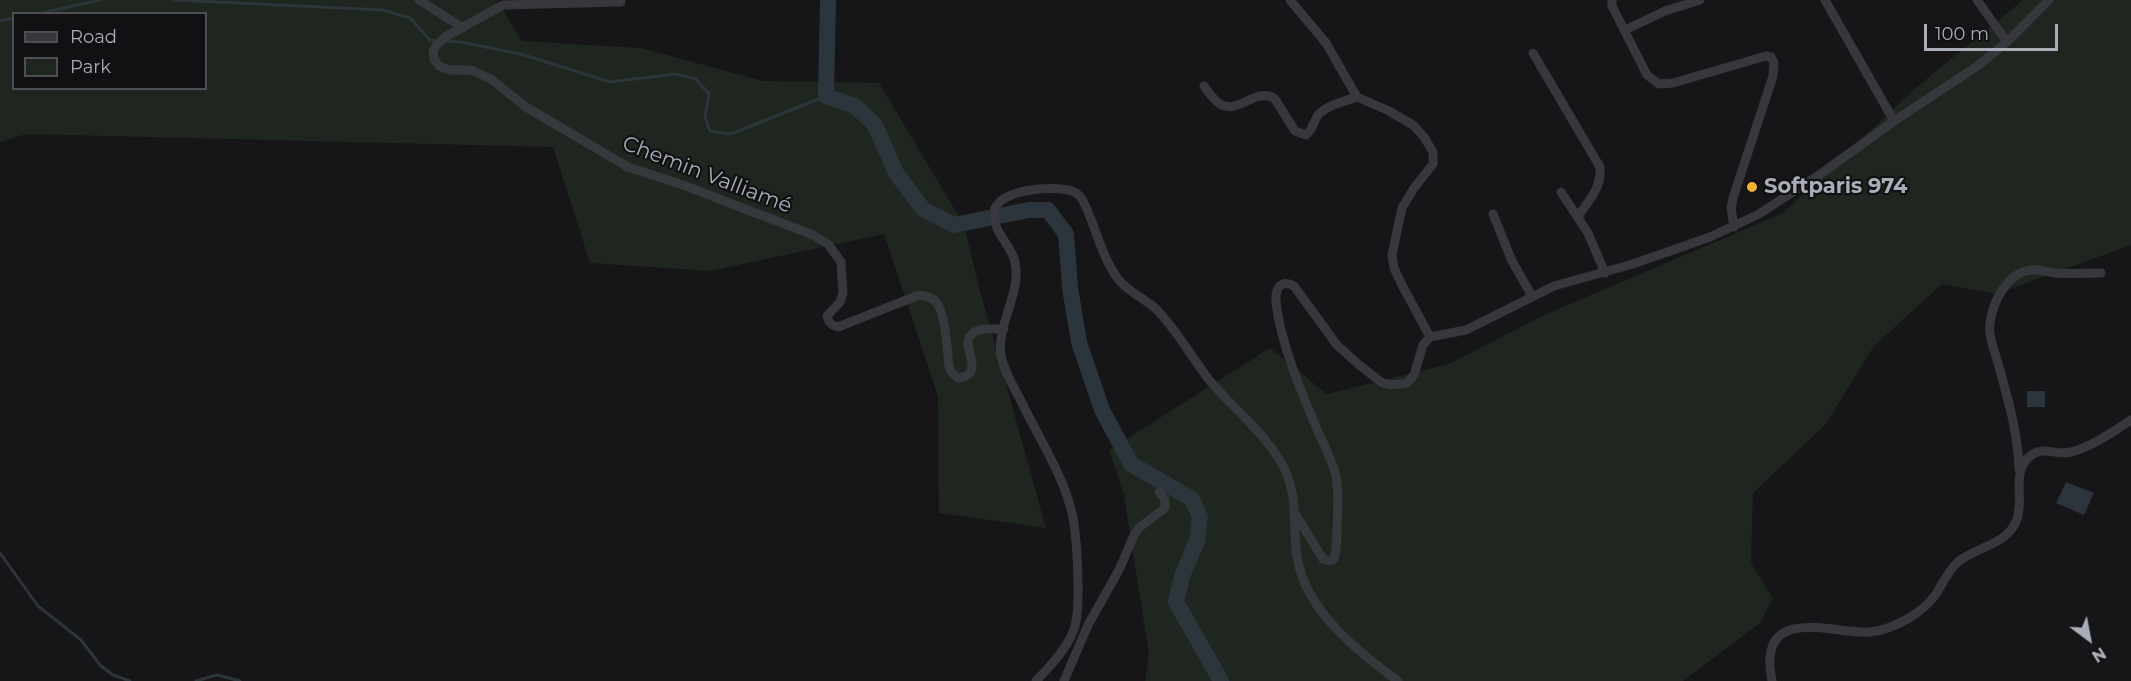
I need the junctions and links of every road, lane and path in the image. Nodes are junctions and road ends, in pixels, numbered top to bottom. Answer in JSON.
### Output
{"nodes":[{"id":1,"x":419,"y":0,"type":"edge"},
{"id":2,"x":1290,"y":0,"type":"edge"},
{"id":3,"x":1612,"y":0,"type":"edge"},
{"id":4,"x":1700,"y":0,"type":"edge"},
{"id":5,"x":1825,"y":0,"type":"edge"},
{"id":6,"x":1977,"y":0,"type":"edge"},
{"id":7,"x":2049,"y":0,"type":"edge"},
{"id":8,"x":621,"y":2,"type":"dead end"},
{"id":9,"x":463,"y":28,"type":"junction"},
{"id":10,"x":1625,"y":30,"type":"junction"},
{"id":11,"x":2007,"y":42,"type":"junction"},
{"id":12,"x":1533,"y":53,"type":"dead end"},
{"id":13,"x":1204,"y":86,"type":"dead end"},
{"id":14,"x":1357,"y":97,"type":"junction"},
{"id":15,"x":1894,"y":121,"type":"junction"},
{"id":16,"x":1561,"y":192,"type":"dead end"},
{"id":17,"x":1492,"y":214,"type":"dead end"},
{"id":18,"x":1578,"y":217,"type":"junction"},
{"id":19,"x":1734,"y":227,"type":"junction"},
{"id":20,"x":1605,"y":273,"type":"junction"},
{"id":21,"x":2101,"y":273,"type":"dead end"},
{"id":22,"x":1532,"y":296,"type":"junction"},
{"id":23,"x":1004,"y":329,"type":"junction"},
{"id":24,"x":1430,"y":338,"type":"junction"},
{"id":25,"x":2131,"y":420,"type":"edge"},
{"id":26,"x":2019,"y":472,"type":"junction"},
{"id":27,"x":1159,"y":492,"type":"dead end"},
{"id":28,"x":1296,"y":514,"type":"junction"},
{"id":29,"x":1069,"y":640,"type":"junction"},
{"id":30,"x":1050,"y":666,"type":"junction"},
{"id":31,"x":1070,"y":668,"type":"junction"},
{"id":32,"x":1036,"y":681,"type":"edge"},
{"id":33,"x":1064,"y":681,"type":"edge"},
{"id":34,"x":1398,"y":681,"type":"edge"},
{"id":35,"x":1772,"y":681,"type":"edge"}],
"edges":[{"from":1,"to":9,"type":"street"},
{"from":2,"to":14,"type":"street"},
{"from":3,"to":10,"type":"street"},
{"from":4,"to":10,"type":"street"},
{"from":5,"to":15,"type":"street"},
{"from":6,"to":11,"type":"street"},
{"from":7,"to":11,"type":"street"},
{"from":8,"to":9,"type":"street","name":"Chemin Valliamé"},
{"from":9,"to":23,"type":"street","name":"Chemin Valliamé"},
{"from":10,"to":19,"type":"street"},
{"from":11,"to":15,"type":"street"},
{"from":12,"to":18,"type":"street"},
{"from":13,"to":14,"type":"street"},
{"from":14,"to":24,"type":"street"},
{"from":15,"to":19,"type":"street"},
{"from":16,"to":18,"type":"street"},
{"from":17,"to":22,"type":"street"},
{"from":18,"to":20,"type":"street"},
{"from":19,"to":20,"type":"street"},
{"from":20,"to":22,"type":"street"},
{"from":21,"to":26,"type":"street"},
{"from":22,"to":24,"type":"street"},
{"from":23,"to":28,"type":"street"},
{"from":23,"to":29,"type":"street"},
{"from":24,"to":28,"type":"street"},
{"from":25,"to":26,"type":"street"},
{"from":26,"to":35,"type":"street"},
{"from":27,"to":31,"type":"street"},
{"from":28,"to":34,"type":"street"},
{"from":29,"to":30,"type":"street"},
{"from":29,"to":31,"type":"street"},
{"from":30,"to":31,"type":"street"},
{"from":30,"to":32,"type":"street"},
{"from":31,"to":33,"type":"street"}]}
